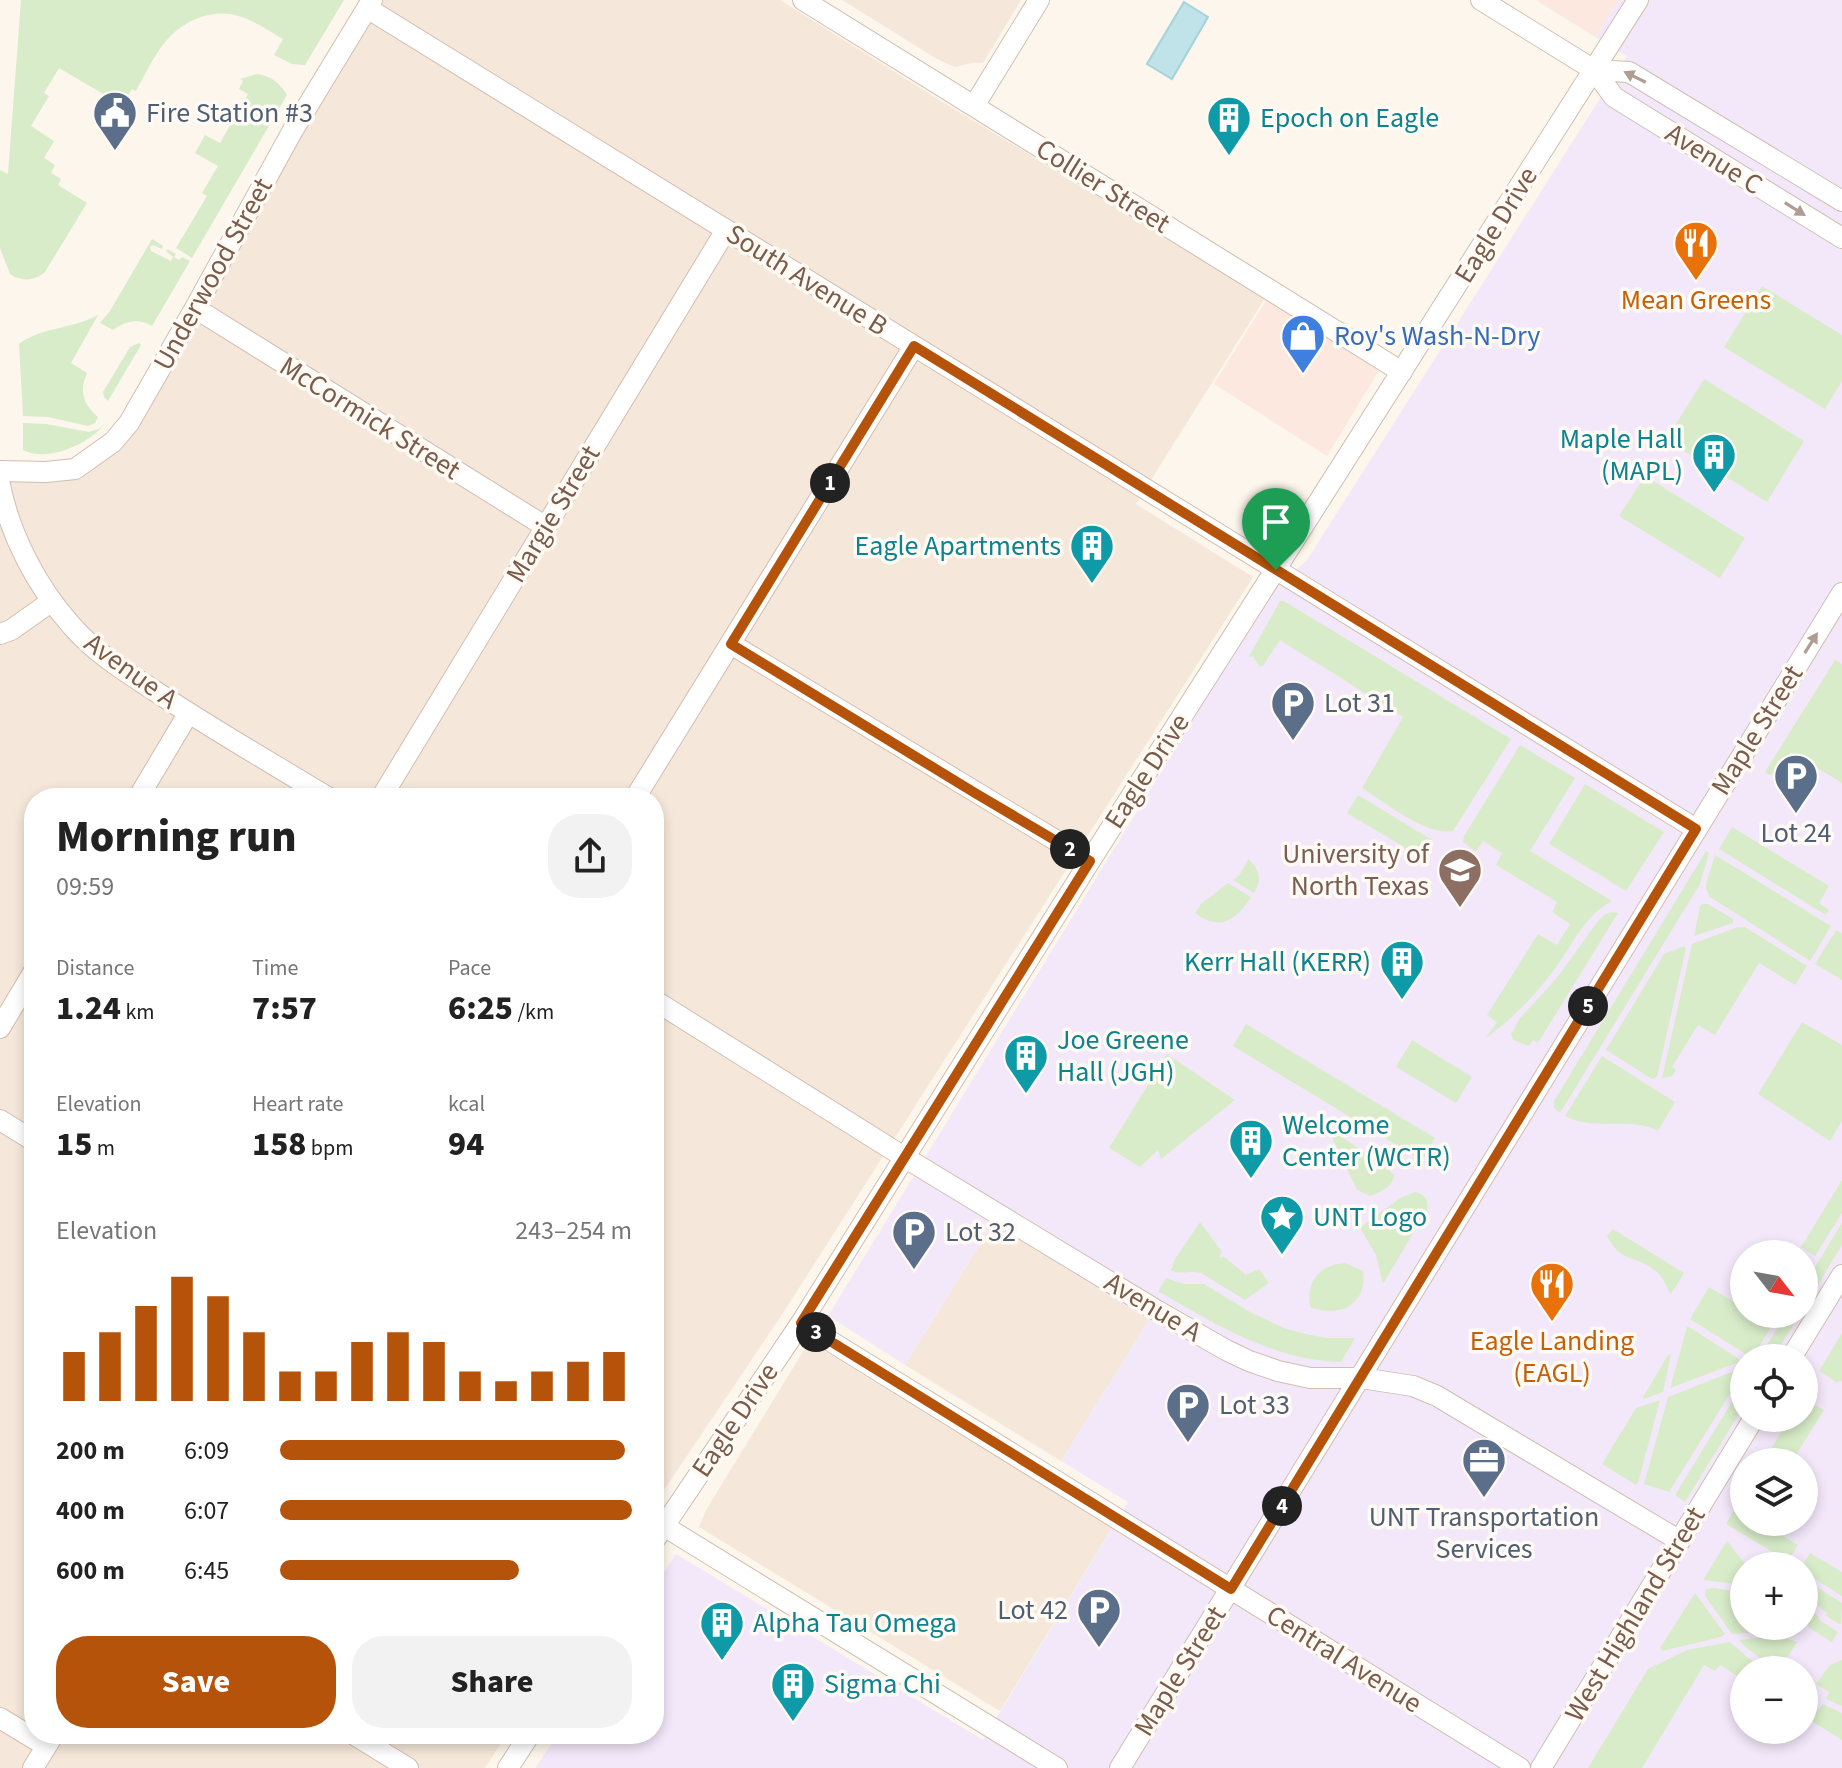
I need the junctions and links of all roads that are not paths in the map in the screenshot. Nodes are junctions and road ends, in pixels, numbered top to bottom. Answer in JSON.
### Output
{"nodes":[{"id":1,"x":803,"y":0,"type":"edge"},
{"id":2,"x":1039,"y":0,"type":"edge"},
{"id":3,"x":1481,"y":0,"type":"edge"},
{"id":4,"x":1638,"y":0,"type":"edge"},
{"id":5,"x":369,"y":4,"type":"edge"},
{"id":6,"x":1594,"y":70,"type":"junction"},
{"id":7,"x":974,"y":106,"type":"junction"},
{"id":8,"x":1842,"y":201,"type":"edge"},
{"id":9,"x":726,"y":230,"type":"junction"},
{"id":10,"x":1842,"y":238,"type":"edge"},
{"id":11,"x":195,"y":308,"type":"junction"},
{"id":12,"x":914,"y":346,"type":"junction"},
{"id":13,"x":1402,"y":372,"type":"junction"},
{"id":14,"x":0,"y":471,"type":"edge"},
{"id":15,"x":0,"y":485,"type":"edge"},
{"id":16,"x":546,"y":527,"type":"junction"},
{"id":17,"x":1276,"y":570,"type":"junction"},
{"id":18,"x":1842,"y":593,"type":"edge"},
{"id":19,"x":52,"y":601,"type":"junction"},
{"id":20,"x":0,"y":634,"type":"edge"},
{"id":21,"x":731,"y":644,"type":"junction"},
{"id":22,"x":188,"y":714,"type":"junction"},
{"id":23,"x":144,"y":788,"type":"edge"},
{"id":24,"x":312,"y":788,"type":"edge"},
{"id":25,"x":387,"y":788,"type":"edge"},
{"id":26,"x":641,"y":788,"type":"edge"},
{"id":27,"x":1696,"y":829,"type":"junction"},
{"id":28,"x":1090,"y":861,"type":"junction"},
{"id":29,"x":24,"y":988,"type":"edge"},
{"id":30,"x":664,"y":1006,"type":"edge"},
{"id":31,"x":0,"y":1028,"type":"edge"},
{"id":32,"x":0,"y":1120,"type":"edge"},
{"id":33,"x":24,"y":1135,"type":"edge"},
{"id":34,"x":904,"y":1157,"type":"junction"},
{"id":35,"x":1842,"y":1275,"type":"edge"},
{"id":36,"x":801,"y":1323,"type":"junction"},
{"id":37,"x":1800,"y":1344,"type":"edge"},
{"id":38,"x":1361,"y":1378,"type":"junction"},
{"id":39,"x":1746,"y":1432,"type":"edge"},
{"id":40,"x":664,"y":1519,"type":"edge"},
{"id":41,"x":664,"y":1533,"type":"edge"},
{"id":42,"x":1680,"y":1541,"type":"junction"},
{"id":43,"x":1231,"y":1589,"type":"junction"},
{"id":44,"x":0,"y":1718,"type":"edge"},
{"id":45,"x":24,"y":1729,"type":"edge"},
{"id":46,"x":48,"y":1744,"type":"edge"},
{"id":47,"x":369,"y":1744,"type":"edge"},
{"id":48,"x":524,"y":1744,"type":"edge"},
{"id":49,"x":33,"y":1768,"type":"edge"},
{"id":50,"x":408,"y":1768,"type":"edge"},
{"id":51,"x":508,"y":1768,"type":"edge"},
{"id":52,"x":1057,"y":1768,"type":"edge"},
{"id":53,"x":1120,"y":1768,"type":"edge"},
{"id":54,"x":1520,"y":1768,"type":"edge"},
{"id":55,"x":1541,"y":1768,"type":"edge"}],
"edges":[{"from":1,"to":7,"type":"street","name":"Collier Street"},
{"from":2,"to":7,"type":"street"},
{"from":3,"to":6,"type":"street","name":"Avenue C"},
{"from":4,"to":6,"type":"street","name":"Eagle Drive"},
{"from":5,"to":9,"type":"street","name":"South Avenue B"},
{"from":5,"to":11,"type":"street","name":"Underwood Street"},
{"from":8,"to":6,"type":"street","name":"Avenue C","one_way":true},
{"from":6,"to":10,"type":"street","name":"Avenue C","one_way":true},
{"from":6,"to":13,"type":"street","name":"Eagle Drive"},
{"from":7,"to":13,"type":"street","name":"Collier Street"},
{"from":9,"to":12,"type":"street","name":"South Avenue B"},
{"from":9,"to":16,"type":"street","name":"Margie Street"},
{"from":11,"to":14,"type":"street","name":"Underwood Street"},
{"from":11,"to":16,"type":"street","name":"McCormick Street"},
{"from":12,"to":17,"type":"street","name":"South Avenue B"},
{"from":12,"to":21,"type":"street"},
{"from":13,"to":17,"type":"street","name":"Eagle Drive"},
{"from":15,"to":19,"type":"street","name":"Avenue A"},
{"from":16,"to":25,"type":"street","name":"Margie Street"},
{"from":17,"to":27,"type":"street","name":"South Avenue B"},
{"from":17,"to":28,"type":"street","name":"Eagle Drive"},
{"from":27,"to":18,"type":"street","name":"Maple Street","one_way":true},
{"from":19,"to":20,"type":"street"},
{"from":19,"to":22,"type":"street","name":"Avenue A"},
{"from":21,"to":26,"type":"street"},
{"from":21,"to":28,"type":"street"},
{"from":22,"to":23,"type":"street"},
{"from":22,"to":24,"type":"street","name":"Avenue A"},
{"from":27,"to":38,"type":"street","name":"Maple Street"},
{"from":28,"to":34,"type":"street","name":"Eagle Drive"},
{"from":29,"to":31,"type":"street"},
{"from":30,"to":34,"type":"street","name":"Avenue A"},
{"from":32,"to":33,"type":"street"},
{"from":34,"to":36,"type":"street","name":"Eagle Drive"},
{"from":34,"to":38,"type":"street","name":"Avenue A"},
{"from":35,"to":37,"type":"street"},
{"from":36,"to":40,"type":"street","name":"Eagle Drive"},
{"from":36,"to":43,"type":"street","name":"Central Avenue"},
{"from":38,"to":42,"type":"street","name":"Avenue A"},
{"from":38,"to":43,"type":"street","name":"Maple Street"},
{"from":39,"to":42,"type":"street","name":"West Highland Street"},
{"from":41,"to":52,"type":"street"},
{"from":42,"to":55,"type":"street","name":"West Highland Street"},
{"from":43,"to":53,"type":"street","name":"Maple Street"},
{"from":43,"to":54,"type":"street","name":"Central Avenue"},
{"from":44,"to":45,"type":"street"},
{"from":46,"to":49,"type":"street"},
{"from":47,"to":50,"type":"street"},
{"from":48,"to":51,"type":"street"}]}
